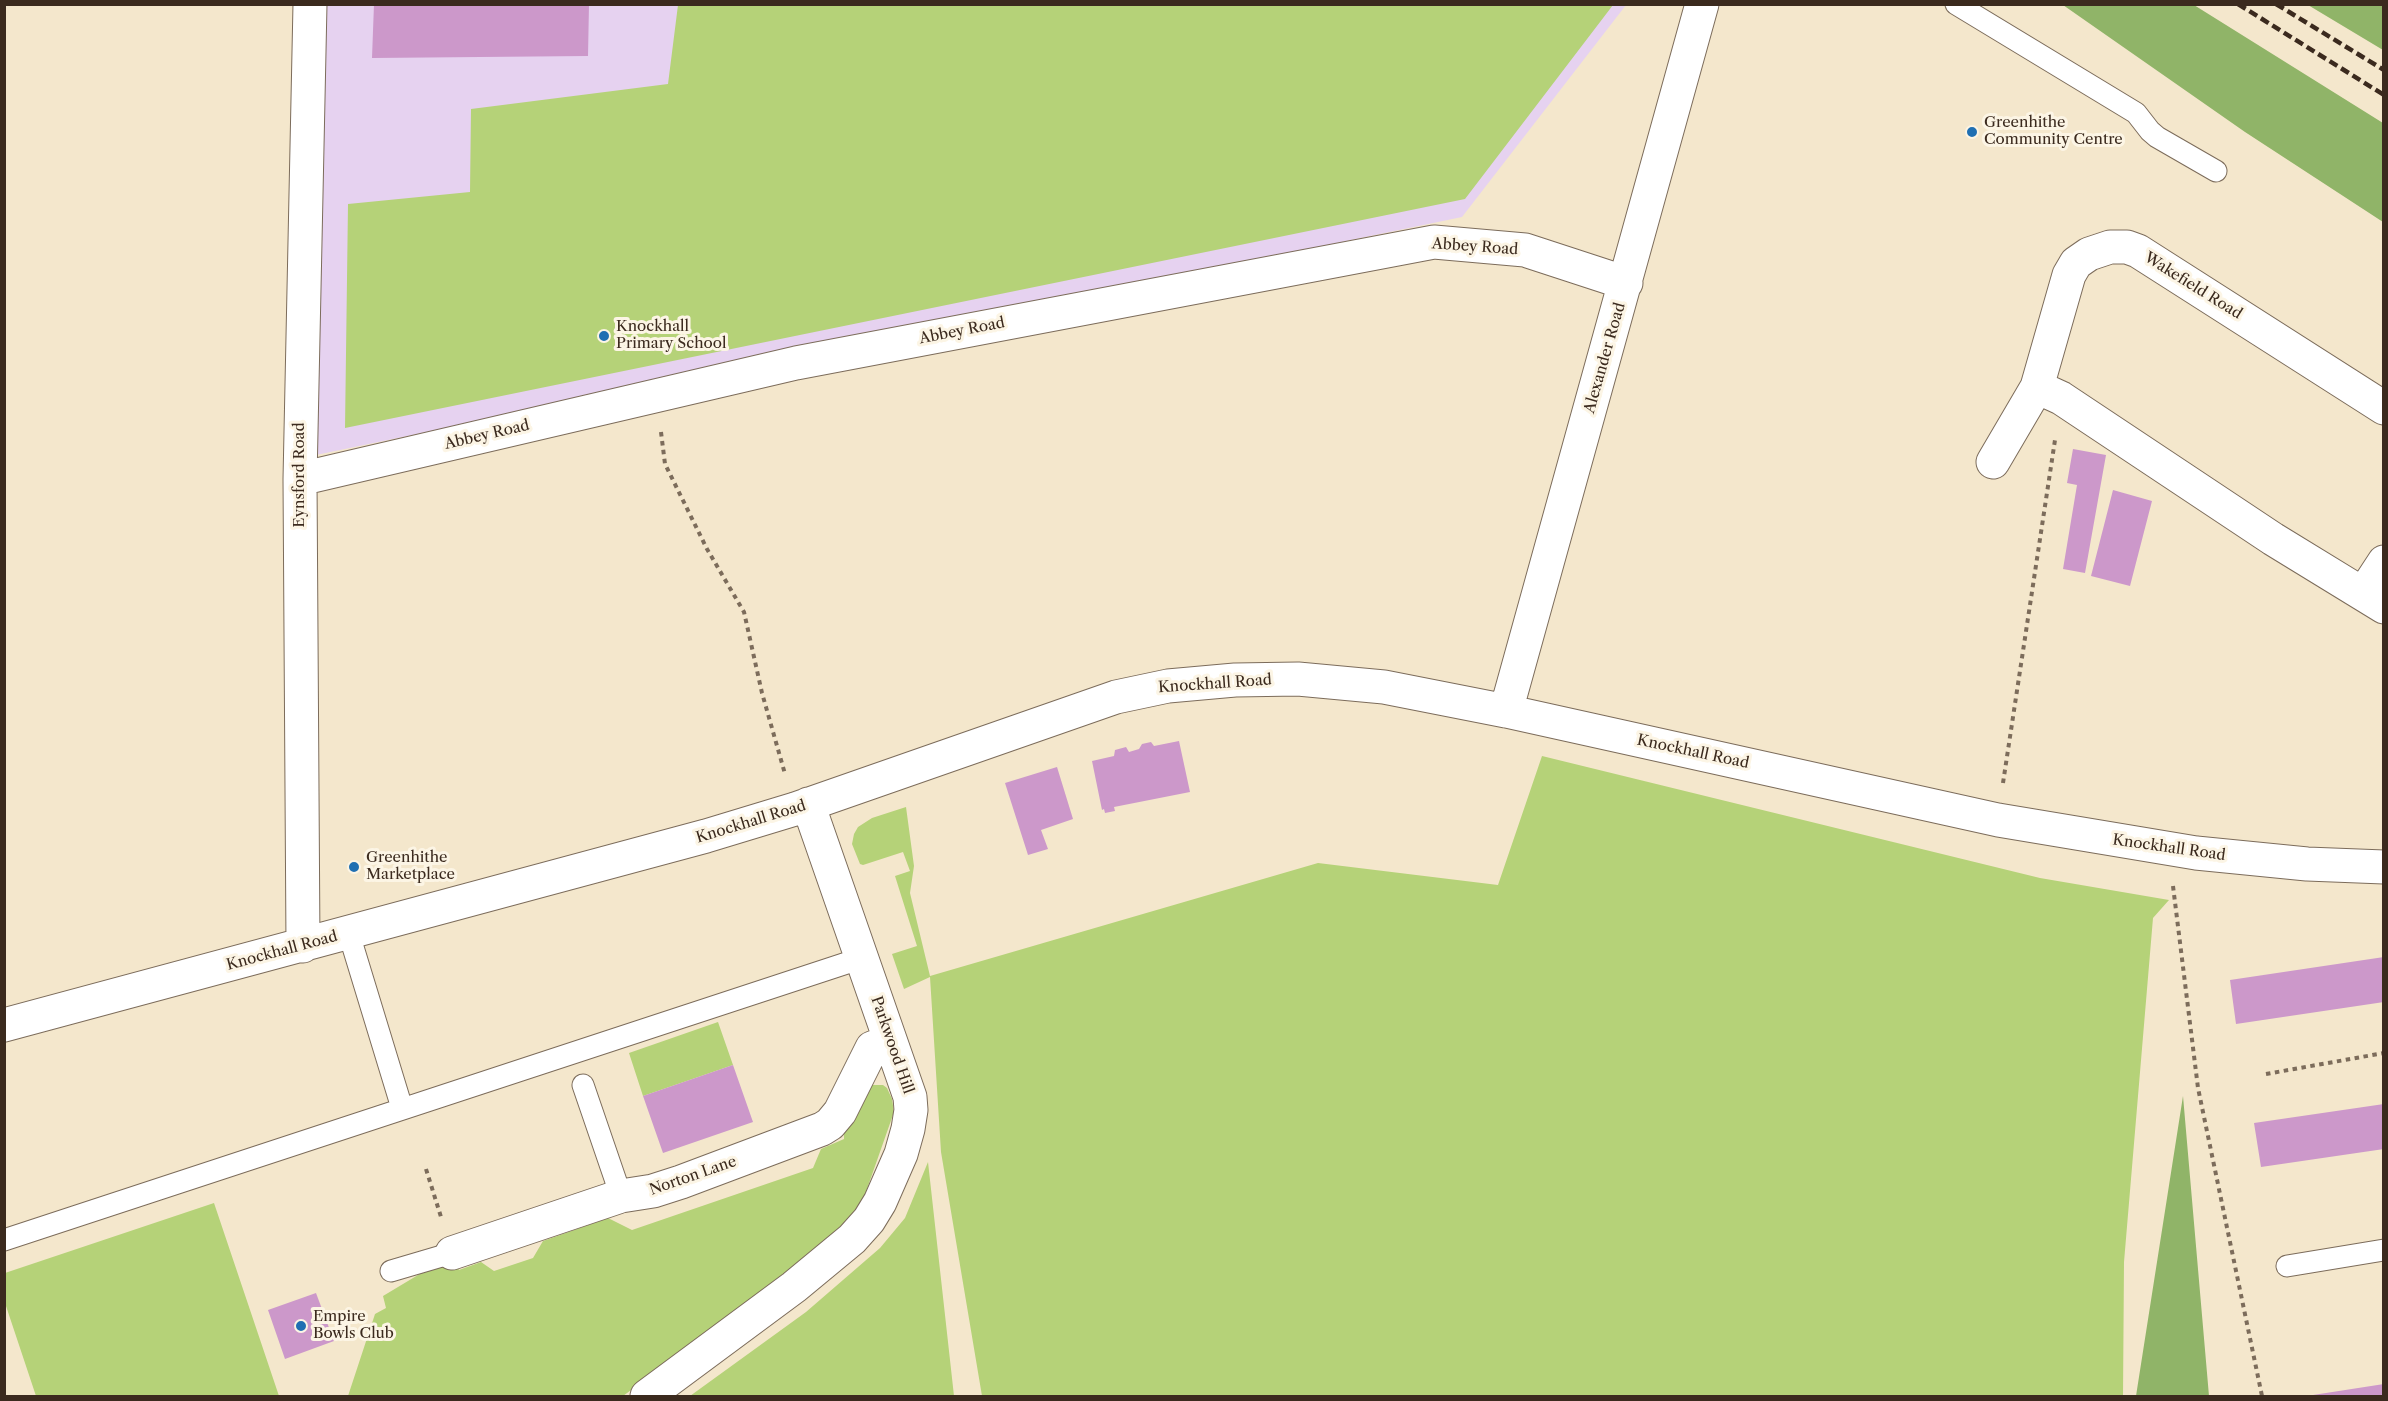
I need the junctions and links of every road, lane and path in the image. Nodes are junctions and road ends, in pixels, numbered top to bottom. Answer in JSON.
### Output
{"nodes":[{"id":1,"x":310,"y":4,"type":"edge"},
{"id":2,"x":1702,"y":4,"type":"edge"},
{"id":3,"x":1956,"y":4,"type":"edge"},
{"id":4,"x":2216,"y":171,"type":"dead end"},
{"id":5,"x":1626,"y":284,"type":"junction"},
{"id":6,"x":2049,"y":393,"type":"junction"},
{"id":7,"x":657,"y":395,"type":"junction"},
{"id":8,"x":2384,"y":408,"type":"edge"},
{"id":9,"x":1993,"y":462,"type":"dead end"},
{"id":10,"x":300,"y":479,"type":"junction"},
{"id":11,"x":2384,"y":562,"type":"edge"},
{"id":12,"x":2373,"y":600,"type":"edge"},
{"id":13,"x":1506,"y":711,"type":"junction"},
{"id":14,"x":801,"y":806,"type":"junction"},
{"id":15,"x":1998,"y":820,"type":"junction"},
{"id":16,"x":2169,"y":849,"type":"junction"},
{"id":17,"x":2384,"y":867,"type":"edge"},
{"id":18,"x":349,"y":934,"type":"junction"},
{"id":19,"x":303,"y":946,"type":"junction"},
{"id":20,"x":862,"y":958,"type":"junction"},
{"id":21,"x":4,"y":1025,"type":"edge"},
{"id":22,"x":890,"y":1041,"type":"junction"},
{"id":23,"x":2384,"y":1053,"type":"edge"},
{"id":24,"x":2266,"y":1074,"type":"dead end"},
{"id":25,"x":583,"y":1085,"type":"dead end"},
{"id":26,"x":402,"y":1108,"type":"junction"},
{"id":27,"x":426,"y":1169,"type":"dead end"},
{"id":28,"x":621,"y":1196,"type":"junction"},
{"id":29,"x":443,"y":1222,"type":"dead end"},
{"id":30,"x":4,"y":1240,"type":"edge"},
{"id":31,"x":2384,"y":1250,"type":"edge"},
{"id":32,"x":452,"y":1253,"type":"joint"},
{"id":33,"x":2287,"y":1266,"type":"dead end"},
{"id":34,"x":391,"y":1271,"type":"dead end"},
{"id":35,"x":647,"y":1396,"type":"edge"},
{"id":36,"x":2262,"y":1396,"type":"edge"}],
"edges":[{"from":1,"to":10,"type":"street","name":"Eynsford Road"},
{"from":2,"to":5,"type":"street","name":"Alexander Road"},
{"from":3,"to":4,"type":"lane"},
{"from":5,"to":7,"type":"street","name":"Abbey Road"},
{"from":5,"to":13,"type":"street","name":"Alexander Road"},
{"from":6,"to":8,"type":"street","name":"Wakefield Road"},
{"from":6,"to":9,"type":"street","name":"Wakefield Road"},
{"from":6,"to":12,"type":"street"},
{"from":6,"to":15,"type":"path"},
{"from":7,"to":10,"type":"street","name":"Abbey Road"},
{"from":7,"to":14,"type":"path"},
{"from":10,"to":19,"type":"street","name":"Eynsford Road"},
{"from":11,"to":12,"type":"street"},
{"from":13,"to":14,"type":"street","name":"Knockhall Road"},
{"from":13,"to":15,"type":"street","name":"Knockhall Road"},
{"from":14,"to":18,"type":"street","name":"Knockhall Road"},
{"from":14,"to":20,"type":"street","name":"Parkwood Hill"},
{"from":15,"to":16,"type":"street","name":"Knockhall Road"},
{"from":16,"to":17,"type":"street","name":"Knockhall Road"},
{"from":16,"to":36,"type":"path"},
{"from":18,"to":19,"type":"street","name":"Knockhall Road"},
{"from":18,"to":26,"type":"lane"},
{"from":19,"to":21,"type":"street","name":"Knockhall Road"},
{"from":20,"to":22,"type":"street","name":"Parkwood Hill"},
{"from":20,"to":26,"type":"lane"},
{"from":22,"to":28,"type":"street","name":"Norton Lane"},
{"from":22,"to":35,"type":"street","name":"Parkwood Hill"},
{"from":23,"to":24,"type":"path"},
{"from":25,"to":28,"type":"lane"},
{"from":26,"to":30,"type":"lane"},
{"from":27,"to":29,"type":"path"},
{"from":28,"to":32,"type":"street","name":"Norton Lane"},
{"from":31,"to":33,"type":"lane"},
{"from":32,"to":34,"type":"lane"}]}
